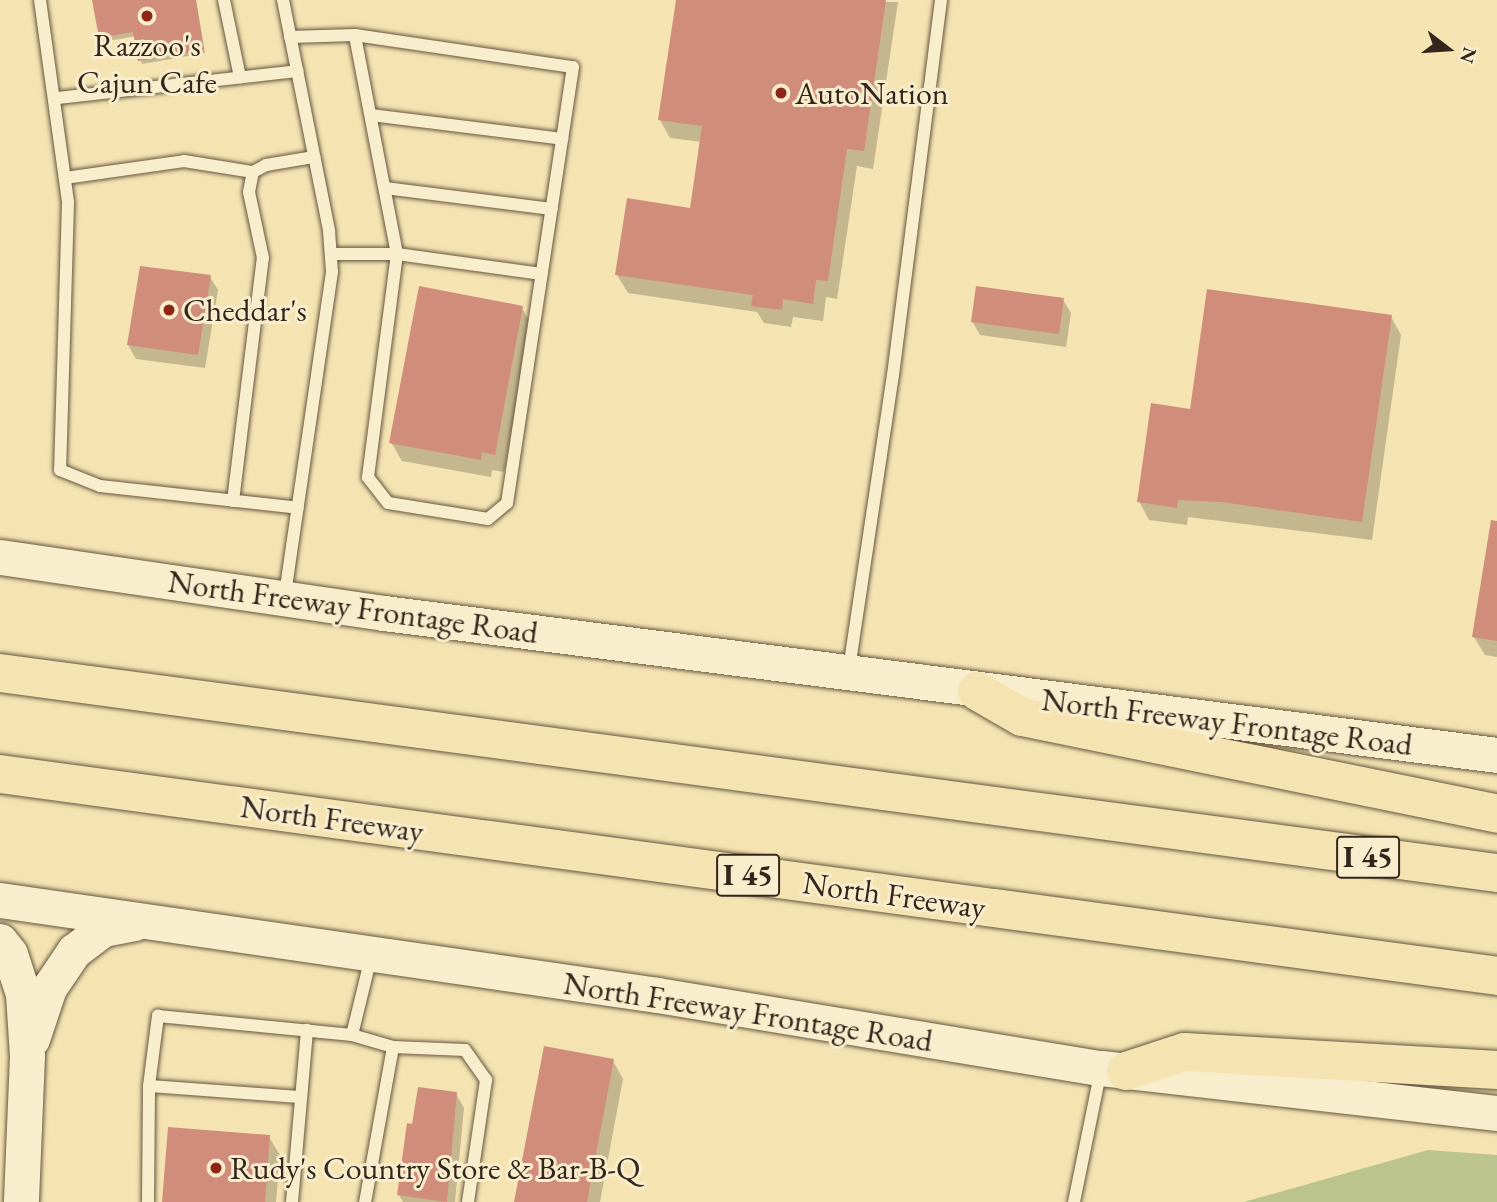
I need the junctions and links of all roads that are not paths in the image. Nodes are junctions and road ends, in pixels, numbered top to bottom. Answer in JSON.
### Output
{"nodes":[{"id":1,"x":40,"y":0,"type":"edge"},
{"id":2,"x":224,"y":0,"type":"edge"},
{"id":3,"x":283,"y":0,"type":"edge"},
{"id":4,"x":941,"y":0,"type":"edge"},
{"id":5,"x":355,"y":34,"type":"junction"},
{"id":6,"x":290,"y":37,"type":"junction"},
{"id":7,"x":297,"y":71,"type":"junction"},
{"id":8,"x":240,"y":77,"type":"junction"},
{"id":9,"x":57,"y":98,"type":"junction"},
{"id":10,"x":370,"y":115,"type":"junction"},
{"id":11,"x":563,"y":139,"type":"junction"},
{"id":12,"x":314,"y":157,"type":"junction"},
{"id":13,"x":253,"y":173,"type":"junction"},
{"id":14,"x":65,"y":178,"type":"junction"},
{"id":15,"x":385,"y":188,"type":"junction"},
{"id":16,"x":552,"y":209,"type":"junction"},
{"id":17,"x":331,"y":254,"type":"junction"},
{"id":18,"x":397,"y":254,"type":"junction"},
{"id":19,"x":542,"y":274,"type":"junction"},
{"id":20,"x":233,"y":501,"type":"junction"},
{"id":21,"x":298,"y":508,"type":"junction"},
{"id":22,"x":6,"y":554,"type":"edge"},
{"id":23,"x":285,"y":599,"type":"junction"},
{"id":24,"x":849,"y":671,"type":"junction"},
{"id":25,"x":0,"y":673,"type":"edge"},
{"id":26,"x":977,"y":691,"type":"junction"},
{"id":27,"x":1497,"y":755,"type":"edge"},
{"id":28,"x":0,"y":774,"type":"edge"},
{"id":29,"x":1497,"y":814,"type":"edge"},
{"id":30,"x":1497,"y":873,"type":"edge"},
{"id":31,"x":0,"y":900,"type":"edge"},
{"id":32,"x":146,"y":922,"type":"junction"},
{"id":33,"x":0,"y":941,"type":"edge"},
{"id":34,"x":372,"y":955,"type":"junction"},
{"id":35,"x":1497,"y":976,"type":"edge"},
{"id":36,"x":307,"y":1030,"type":"junction"},
{"id":37,"x":352,"y":1035,"type":"junction"},
{"id":38,"x":393,"y":1047,"type":"junction"},
{"id":39,"x":27,"y":1056,"type":"junction"},
{"id":40,"x":1113,"y":1070,"type":"junction"},
{"id":41,"x":1497,"y":1070,"type":"edge"},
{"id":42,"x":149,"y":1086,"type":"junction"},
{"id":43,"x":300,"y":1097,"type":"junction"},
{"id":44,"x":1497,"y":1113,"type":"edge"},
{"id":45,"x":21,"y":1202,"type":"edge"},
{"id":46,"x":148,"y":1202,"type":"edge"},
{"id":47,"x":292,"y":1202,"type":"edge"},
{"id":48,"x":365,"y":1202,"type":"edge"},
{"id":49,"x":468,"y":1202,"type":"edge"},
{"id":50,"x":1074,"y":1202,"type":"edge"}],
"edges":[{"from":1,"to":9,"type":"lane"},
{"from":2,"to":8,"type":"lane"},
{"from":3,"to":6,"type":"lane"},
{"from":4,"to":24,"type":"lane"},
{"from":5,"to":6,"type":"lane"},
{"from":5,"to":10,"type":"lane"},
{"from":5,"to":11,"type":"lane"},
{"from":6,"to":7,"type":"lane"},
{"from":7,"to":8,"type":"lane"},
{"from":7,"to":12,"type":"lane"},
{"from":8,"to":9,"type":"lane"},
{"from":9,"to":14,"type":"lane"},
{"from":10,"to":11,"type":"lane"},
{"from":10,"to":15,"type":"lane"},
{"from":11,"to":16,"type":"lane"},
{"from":12,"to":13,"type":"lane"},
{"from":12,"to":17,"type":"lane"},
{"from":13,"to":14,"type":"lane"},
{"from":13,"to":20,"type":"lane"},
{"from":14,"to":20,"type":"lane"},
{"from":15,"to":16,"type":"lane"},
{"from":15,"to":18,"type":"lane"},
{"from":16,"to":19,"type":"lane"},
{"from":17,"to":18,"type":"lane"},
{"from":17,"to":21,"type":"lane"},
{"from":18,"to":19,"type":"lane"},
{"from":18,"to":19,"type":"lane"},
{"from":20,"to":21,"type":"lane"},
{"from":21,"to":23,"type":"lane"},
{"from":22,"to":23,"type":"main road","name":"North Freeway Frontage Road"},
{"from":23,"to":24,"type":"main road","name":"North Freeway Frontage Road"},
{"from":24,"to":26,"type":"main road","name":"North Freeway Frontage Road"},
{"from":25,"to":30,"type":"highway","number":"I 45"},
{"from":26,"to":27,"type":"main road","name":"North Freeway Frontage Road"},
{"from":26,"to":29,"type":"highway"},
{"from":28,"to":35,"type":"highway","name":"North Freeway","number":"I 45"},
{"from":31,"to":32,"type":"main road","name":"North Freeway Frontage Road"},
{"from":32,"to":34,"type":"main road","name":"North Freeway Frontage Road"},
{"from":32,"to":39,"type":"main road"},
{"from":33,"to":39,"type":"main road"},
{"from":34,"to":37,"type":"lane"},
{"from":34,"to":40,"type":"main road","name":"North Freeway Frontage Road"},
{"from":36,"to":37,"type":"lane"},
{"from":36,"to":42,"type":"lane"},
{"from":36,"to":43,"type":"lane"},
{"from":37,"to":38,"type":"lane"},
{"from":38,"to":48,"type":"lane"},
{"from":38,"to":49,"type":"lane"},
{"from":39,"to":45,"type":"main road"},
{"from":40,"to":41,"type":"highway"},
{"from":40,"to":44,"type":"main road","name":"North Freeway Frontage Road"},
{"from":40,"to":50,"type":"lane"},
{"from":42,"to":43,"type":"lane"},
{"from":42,"to":46,"type":"lane"},
{"from":43,"to":47,"type":"lane"}]}
